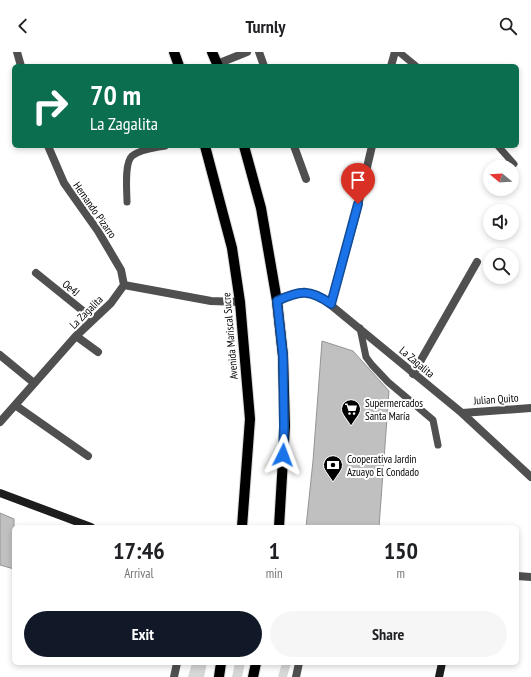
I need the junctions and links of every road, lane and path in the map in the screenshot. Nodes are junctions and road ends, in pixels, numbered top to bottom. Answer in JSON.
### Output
{"nodes":[{"id":1,"x":17,"y":52,"type":"edge"},
{"id":2,"x":174,"y":52,"type":"edge"},
{"id":3,"x":212,"y":52,"type":"edge"},
{"id":4,"x":247,"y":52,"type":"edge"},
{"id":5,"x":259,"y":52,"type":"edge"},
{"id":6,"x":395,"y":52,"type":"edge"},
{"id":7,"x":398,"y":52,"type":"edge"},
{"id":8,"x":20,"y":64,"type":"edge"},
{"id":9,"x":178,"y":64,"type":"edge"},
{"id":10,"x":218,"y":64,"type":"edge"},
{"id":11,"x":220,"y":64,"type":"edge"},
{"id":12,"x":263,"y":64,"type":"edge"},
{"id":13,"x":392,"y":64,"type":"edge"},
{"id":14,"x":413,"y":64,"type":"edge"},
{"id":15,"x":49,"y":148,"type":"edge"},
{"id":16,"x":156,"y":148,"type":"edge"},
{"id":17,"x":205,"y":148,"type":"edge"},
{"id":18,"x":245,"y":148,"type":"edge"},
{"id":19,"x":295,"y":148,"type":"edge"},
{"id":20,"x":372,"y":148,"type":"edge"},
{"id":21,"x":500,"y":148,"type":"edge"},
{"id":22,"x":510,"y":160,"type":"edge"},
{"id":23,"x":306,"y":179,"type":"dead end"},
{"id":24,"x":127,"y":202,"type":"dead end"},
{"id":25,"x":477,"y":262,"type":"dead end"},
{"id":26,"x":36,"y":273,"type":"dead end"},
{"id":27,"x":124,"y":285,"type":"junction"},
{"id":28,"x":277,"y":301,"type":"junction"},
{"id":29,"x":240,"y":302,"type":"junction"},
{"id":30,"x":331,"y":304,"type":"junction"},
{"id":31,"x":93,"y":319,"type":"junction"},
{"id":32,"x":360,"y":328,"type":"junction"},
{"id":33,"x":76,"y":336,"type":"junction"},
{"id":34,"x":98,"y":352,"type":"dead end"},
{"id":35,"x":0,"y":355,"type":"edge"},
{"id":36,"x":413,"y":374,"type":"junction"},
{"id":37,"x":34,"y":383,"type":"junction"},
{"id":38,"x":15,"y":405,"type":"junction"},
{"id":39,"x":531,"y":408,"type":"edge"},
{"id":40,"x":462,"y":413,"type":"junction"},
{"id":41,"x":0,"y":422,"type":"edge"},
{"id":42,"x":438,"y":445,"type":"dead end"},
{"id":43,"x":88,"y":456,"type":"dead end"},
{"id":44,"x":531,"y":477,"type":"edge"},
{"id":45,"x":0,"y":493,"type":"edge"},
{"id":46,"x":86,"y":525,"type":"edge"},
{"id":47,"x":242,"y":525,"type":"edge"},
{"id":48,"x":279,"y":525,"type":"edge"},
{"id":49,"x":519,"y":576,"type":"edge"},
{"id":50,"x":531,"y":577,"type":"edge"},
{"id":51,"x":177,"y":665,"type":"edge"},
{"id":52,"x":221,"y":665,"type":"edge"},
{"id":53,"x":256,"y":665,"type":"edge"},
{"id":54,"x":299,"y":665,"type":"edge"},
{"id":55,"x":442,"y":665,"type":"edge"},
{"id":56,"x":174,"y":677,"type":"edge"},
{"id":57,"x":218,"y":677,"type":"edge"},
{"id":58,"x":253,"y":677,"type":"edge"},
{"id":59,"x":296,"y":677,"type":"edge"},
{"id":60,"x":439,"y":677,"type":"edge"}],
"edges":[{"from":1,"to":8,"type":"street"},
{"from":2,"to":9,"type":"main road"},
{"from":3,"to":10,"type":"main road"},
{"from":4,"to":11,"type":"street"},
{"from":5,"to":12,"type":"street"},
{"from":6,"to":13,"type":"street"},
{"from":7,"to":14,"type":"lane"},
{"from":15,"to":27,"type":"street","name":"Hernando Pizarro"},
{"from":16,"to":24,"type":"lane"},
{"from":17,"to":29,"type":"main road","name":"Avenida Mariscal Sucre"},
{"from":18,"to":28,"type":"main road"},
{"from":19,"to":23,"type":"street"},
{"from":20,"to":30,"type":"street"},
{"from":21,"to":22,"type":"lane"},
{"from":25,"to":36,"type":"street"},
{"from":26,"to":31,"type":"street","name":"Oe4J"},
{"from":27,"to":29,"type":"street"},
{"from":27,"to":31,"type":"street","name":"La Zagalita"},
{"from":28,"to":30,"type":"street","name":"La Zagalita"},
{"from":28,"to":48,"type":"main road"},
{"from":29,"to":47,"type":"main road","name":"Avenida Mariscal Sucre"},
{"from":30,"to":32,"type":"street","name":"La Zagalita"},
{"from":31,"to":33,"type":"street","name":"La Zagalita"},
{"from":32,"to":36,"type":"street","name":"La Zagalita"},
{"from":32,"to":42,"type":"lane"},
{"from":33,"to":34,"type":"street"},
{"from":33,"to":37,"type":"street","name":"La Zagalita"},
{"from":35,"to":37,"type":"street"},
{"from":36,"to":40,"type":"street","name":"La Zagalita"},
{"from":37,"to":38,"type":"street","name":"La Zagalita"},
{"from":38,"to":41,"type":"street","name":"La Zagalita"},
{"from":38,"to":43,"type":"street"},
{"from":39,"to":40,"type":"street","name":"Julian Quito"},
{"from":40,"to":44,"type":"street","name":"La Zagalita"},
{"from":45,"to":46,"type":"main road"},
{"from":49,"to":50,"type":"street"},
{"from":51,"to":56,"type":"street"},
{"from":52,"to":57,"type":"main road"},
{"from":53,"to":58,"type":"main road"},
{"from":54,"to":59,"type":"street"},
{"from":55,"to":60,"type":"main road"}]}
